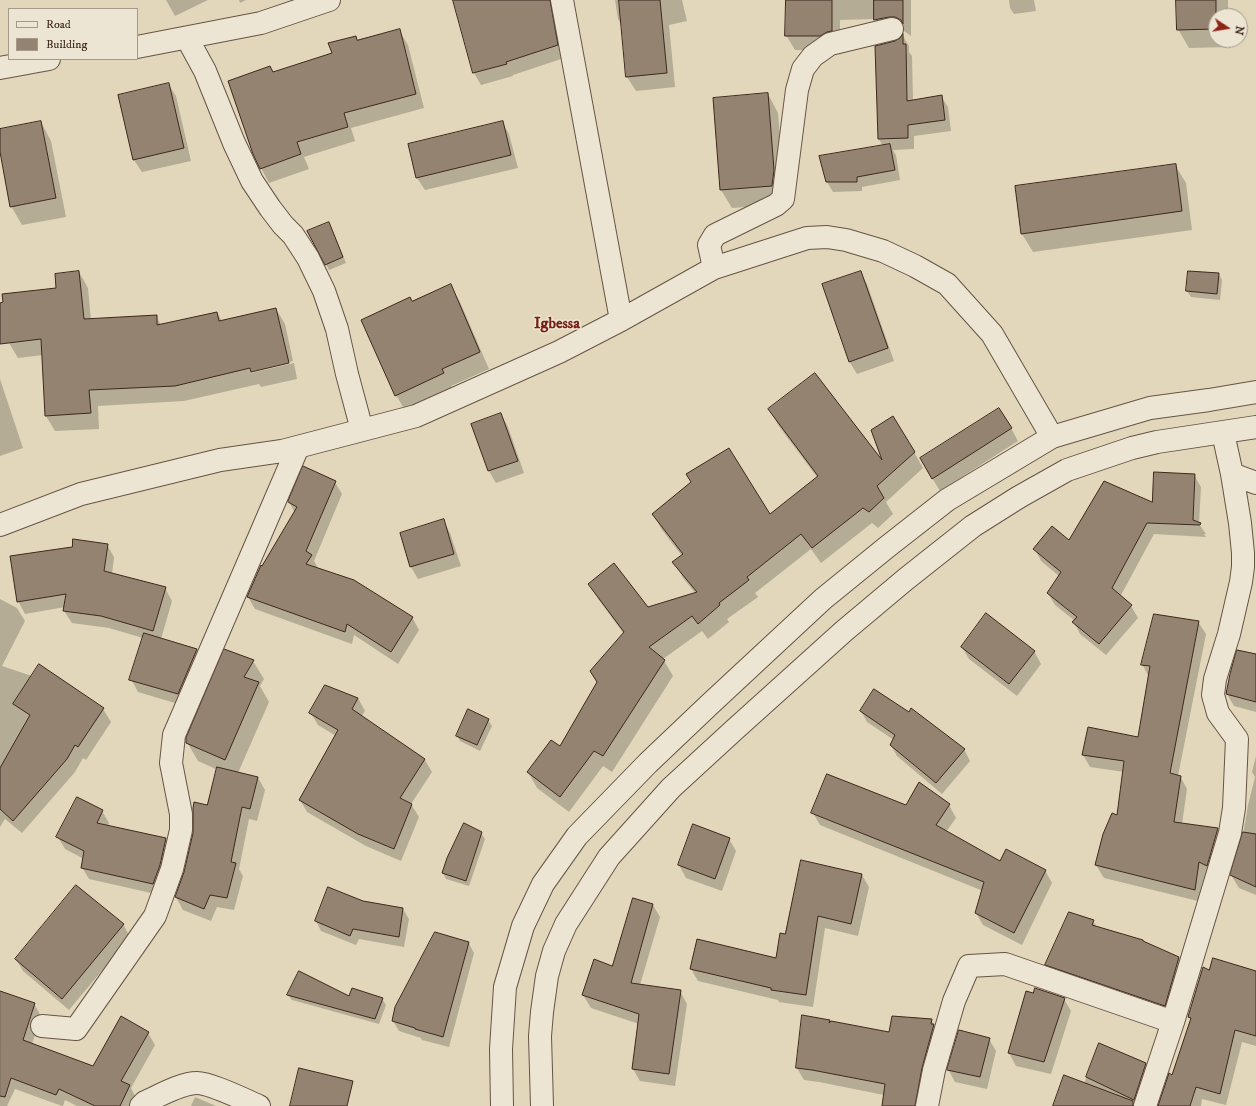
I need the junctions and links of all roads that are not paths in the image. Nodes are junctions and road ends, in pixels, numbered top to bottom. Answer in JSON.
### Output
{"nodes":[{"id":1,"x":329,"y":0,"type":"edge"},
{"id":2,"x":562,"y":0,"type":"edge"},
{"id":3,"x":892,"y":29,"type":"dead end"},
{"id":4,"x":187,"y":38,"type":"junction"},
{"id":5,"x":138,"y":47,"type":"edge"},
{"id":6,"x":44,"y":60,"type":"edge"},
{"id":7,"x":0,"y":68,"type":"edge"},
{"id":8,"x":714,"y":268,"type":"junction"},
{"id":9,"x":621,"y":320,"type":"junction"},
{"id":10,"x":1256,"y":392,"type":"edge"},
{"id":11,"x":1256,"y":427,"type":"edge"},
{"id":12,"x":362,"y":430,"type":"junction"},
{"id":13,"x":1223,"y":433,"type":"junction"},
{"id":14,"x":1052,"y":437,"type":"junction"},
{"id":15,"x":298,"y":447,"type":"junction"},
{"id":16,"x":1232,"y":474,"type":"junction"},
{"id":17,"x":1256,"y":483,"type":"edge"},
{"id":18,"x":0,"y":525,"type":"edge"},
{"id":19,"x":1173,"y":1022,"type":"junction"},
{"id":20,"x":42,"y":1026,"type":"dead end"},
{"id":21,"x":141,"y":1106,"type":"edge"},
{"id":22,"x":259,"y":1106,"type":"edge"},
{"id":23,"x":502,"y":1106,"type":"edge"},
{"id":24,"x":542,"y":1106,"type":"edge"},
{"id":25,"x":927,"y":1106,"type":"edge"},
{"id":26,"x":1145,"y":1106,"type":"edge"}],
"edges":[{"from":1,"to":4,"type":"street"},
{"from":2,"to":9,"type":"street"},
{"from":3,"to":8,"type":"street"},
{"from":4,"to":5,"type":"street"},
{"from":4,"to":12,"type":"street"},
{"from":6,"to":7,"type":"street"},
{"from":8,"to":9,"type":"street"},
{"from":8,"to":14,"type":"street"},
{"from":9,"to":12,"type":"street"},
{"from":10,"to":14,"type":"street"},
{"from":11,"to":13,"type":"street"},
{"from":12,"to":15,"type":"street"},
{"from":13,"to":16,"type":"street"},
{"from":13,"to":24,"type":"street"},
{"from":14,"to":23,"type":"street"},
{"from":15,"to":18,"type":"street"},
{"from":15,"to":20,"type":"street"},
{"from":16,"to":17,"type":"street"},
{"from":16,"to":19,"type":"street"},
{"from":19,"to":25,"type":"street"},
{"from":19,"to":26,"type":"street"},
{"from":21,"to":22,"type":"street"}]}
